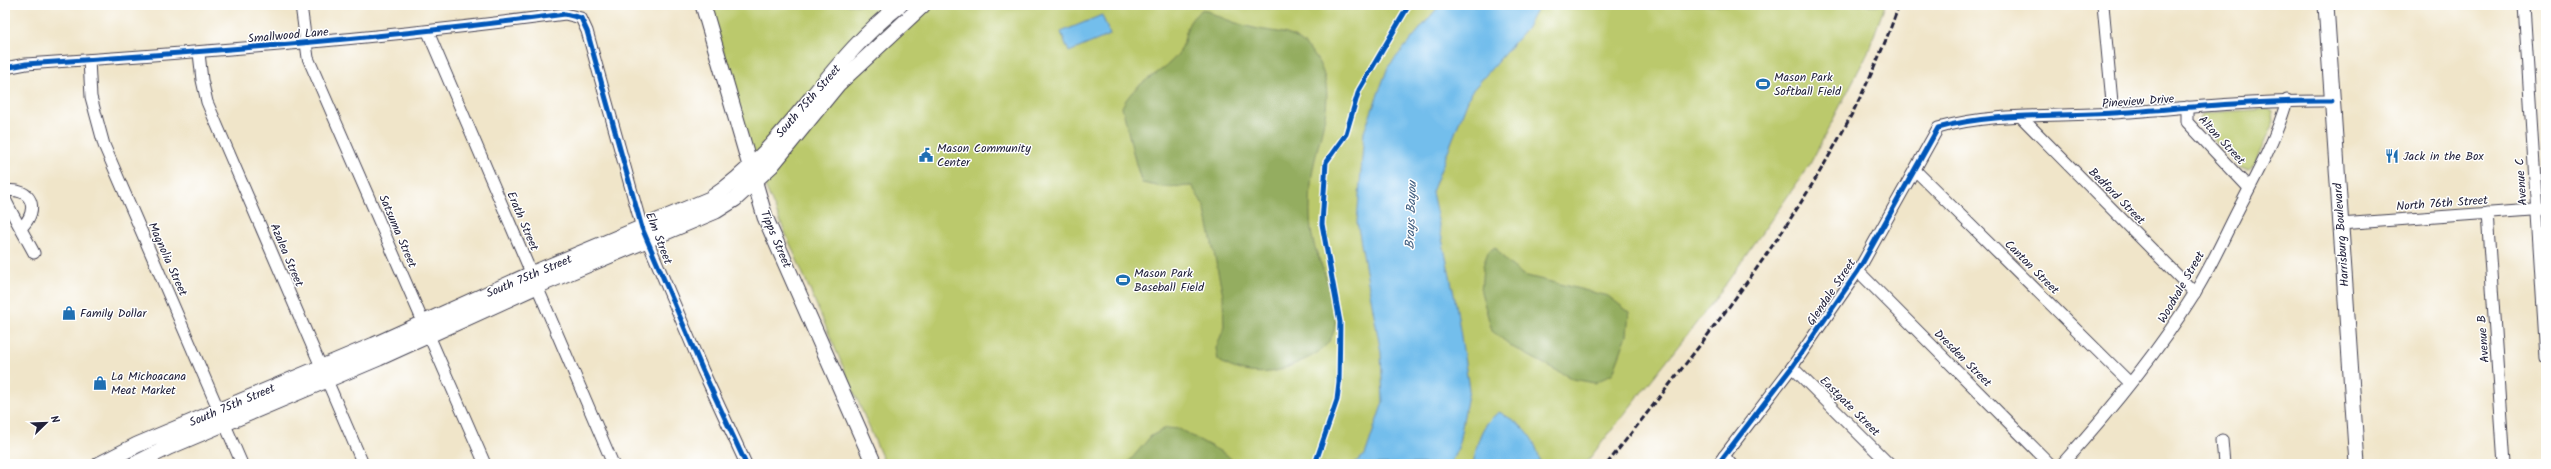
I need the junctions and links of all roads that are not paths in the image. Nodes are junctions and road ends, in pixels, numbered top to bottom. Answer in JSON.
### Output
{"nodes":[{"id":1,"x":301,"y":5,"type":"edge"},
{"id":2,"x":703,"y":5,"type":"edge"},
{"id":3,"x":900,"y":5,"type":"edge"},
{"id":4,"x":923,"y":5,"type":"edge"},
{"id":5,"x":2103,"y":5,"type":"edge"},
{"id":6,"x":2326,"y":5,"type":"edge"},
{"id":7,"x":2524,"y":5,"type":"edge"},
{"id":8,"x":572,"y":16,"type":"joint"},
{"id":9,"x":885,"y":17,"type":"junction"},
{"id":10,"x":895,"y":28,"type":"junction"},
{"id":11,"x":428,"y":32,"type":"junction"},
{"id":12,"x":305,"y":44,"type":"junction"},
{"id":13,"x":199,"y":53,"type":"junction"},
{"id":14,"x":89,"y":60,"type":"junction"},
{"id":15,"x":5,"y":68,"type":"edge"},
{"id":16,"x":2287,"y":100,"type":"junction"},
{"id":17,"x":2332,"y":101,"type":"junction"},
{"id":18,"x":2187,"y":107,"type":"junction"},
{"id":19,"x":2113,"y":113,"type":"junction"},
{"id":20,"x":2021,"y":117,"type":"junction"},
{"id":21,"x":1947,"y":125,"type":"joint"},
{"id":22,"x":750,"y":165,"type":"junction"},
{"id":23,"x":1915,"y":170,"type":"junction"},
{"id":24,"x":754,"y":182,"type":"junction"},
{"id":25,"x":2249,"y":188,"type":"junction"},
{"id":26,"x":5,"y":191,"type":"edge"},
{"id":27,"x":5,"y":199,"type":"edge"},
{"id":28,"x":2541,"y":209,"type":"edge"},
{"id":29,"x":2487,"y":213,"type":"junction"},
{"id":30,"x":2340,"y":224,"type":"junction"},
{"id":31,"x":22,"y":227,"type":"junction"},
{"id":32,"x":645,"y":234,"type":"junction"},
{"id":33,"x":34,"y":253,"type":"dead end"},
{"id":34,"x":1858,"y":271,"type":"junction"},
{"id":35,"x":534,"y":280,"type":"junction"},
{"id":36,"x":2195,"y":293,"type":"junction"},
{"id":37,"x":426,"y":329,"type":"junction"},
{"id":38,"x":2546,"y":358,"type":"edge"},
{"id":39,"x":1792,"y":367,"type":"junction"},
{"id":40,"x":324,"y":374,"type":"junction"},
{"id":41,"x":2130,"y":383,"type":"junction"},
{"id":42,"x":222,"y":417,"type":"junction"},
{"id":43,"x":2222,"y":440,"type":"dead end"},
{"id":44,"x":1724,"y":461,"type":"edge"},
{"id":45,"x":100,"y":464,"type":"edge"},
{"id":46,"x":135,"y":464,"type":"edge"},
{"id":47,"x":242,"y":464,"type":"edge"},
{"id":48,"x":363,"y":464,"type":"edge"},
{"id":49,"x":485,"y":464,"type":"edge"},
{"id":50,"x":613,"y":464,"type":"edge"},
{"id":51,"x":746,"y":464,"type":"edge"},
{"id":52,"x":874,"y":464,"type":"edge"},
{"id":53,"x":1889,"y":464,"type":"edge"},
{"id":54,"x":2050,"y":464,"type":"edge"},
{"id":55,"x":2062,"y":464,"type":"edge"},
{"id":56,"x":2224,"y":464,"type":"edge"},
{"id":57,"x":2357,"y":464,"type":"edge"},
{"id":58,"x":2504,"y":464,"type":"edge"}],
"edges":[{"from":1,"to":12,"type":"street","name":"Satsuma Street"},
{"from":2,"to":22,"type":"main road","name":"Tipps Street"},
{"from":3,"to":9,"type":"main road","name":"South 75th Street"},
{"from":4,"to":10,"type":"main road","name":"South 75th Street"},
{"from":5,"to":19,"type":"street"},
{"from":6,"to":17,"type":"main road","name":"Harrisburg Boulevard"},
{"from":7,"to":28,"type":"street","name":"Avenue C"},
{"from":8,"to":11,"type":"street","name":"Smallwood Lane"},
{"from":8,"to":32,"type":"street","name":"Elm Street"},
{"from":9,"to":10,"type":"main road"},
{"from":9,"to":22,"type":"main road","name":"South 75th Street"},
{"from":10,"to":24,"type":"main road","name":"South 75th Street"},
{"from":11,"to":12,"type":"street","name":"Smallwood Lane"},
{"from":11,"to":35,"type":"street","name":"Erath Street"},
{"from":12,"to":13,"type":"street","name":"Smallwood Lane"},
{"from":12,"to":37,"type":"street","name":"Satsuma Street"},
{"from":13,"to":14,"type":"street","name":"Smallwood Lane"},
{"from":13,"to":40,"type":"street","name":"Azalea Street"},
{"from":14,"to":15,"type":"street","name":"Smallwood Lane"},
{"from":14,"to":42,"type":"street","name":"Magnolia Street"},
{"from":16,"to":17,"type":"street","name":"Pineview Drive"},
{"from":16,"to":18,"type":"street","name":"Pineview Drive"},
{"from":16,"to":25,"type":"street","name":"Woodvale Street"},
{"from":17,"to":30,"type":"main road","name":"Harrisburg Boulevard"},
{"from":18,"to":19,"type":"street","name":"Pineview Drive"},
{"from":18,"to":25,"type":"street","name":"Alton Street"},
{"from":19,"to":20,"type":"street","name":"Pineview Drive"},
{"from":20,"to":21,"type":"street","name":"Pineview Drive"},
{"from":20,"to":36,"type":"street","name":"Bedford Street"},
{"from":21,"to":23,"type":"street","name":"Glendale Street"},
{"from":22,"to":24,"type":"main road","name":"Tipps Street"},
{"from":22,"to":32,"type":"main road","name":"South 75th Street"},
{"from":23,"to":34,"type":"street","name":"Glendale Street"},
{"from":23,"to":41,"type":"street","name":"Canton Street"},
{"from":24,"to":32,"type":"main road","name":"South 75th Street"},
{"from":24,"to":52,"type":"main road","name":"Tipps Street"},
{"from":25,"to":36,"type":"street","name":"Woodvale Street"},
{"from":26,"to":31,"type":"street"},
{"from":27,"to":31,"type":"street"},
{"from":28,"to":29,"type":"street","name":"North 76th Street"},
{"from":28,"to":38,"type":"street","name":"Avenue C"},
{"from":29,"to":30,"type":"street","name":"North 76th Street"},
{"from":29,"to":58,"type":"street","name":"Avenue B"},
{"from":30,"to":57,"type":"main road","name":"Harrisburg Boulevard"},
{"from":31,"to":33,"type":"street"},
{"from":32,"to":35,"type":"main road","name":"South 75th Street"},
{"from":32,"to":51,"type":"street","name":"Elm Street"},
{"from":34,"to":39,"type":"street","name":"Glendale Street"},
{"from":34,"to":54,"type":"street","name":"Dresden Street"},
{"from":35,"to":37,"type":"main road","name":"South 75th Street"},
{"from":35,"to":50,"type":"street","name":"Erath Street"},
{"from":36,"to":41,"type":"street","name":"Woodvale Street"},
{"from":37,"to":40,"type":"main road","name":"South 75th Street"},
{"from":37,"to":49,"type":"street","name":"Satsuma Street"},
{"from":39,"to":44,"type":"street","name":"Glendale Street"},
{"from":39,"to":53,"type":"street","name":"Eastgate Street"},
{"from":40,"to":42,"type":"main road","name":"South 75th Street"},
{"from":40,"to":48,"type":"street","name":"Azalea Street"},
{"from":41,"to":55,"type":"street","name":"Woodvale Street"},
{"from":42,"to":45,"type":"main road","name":"South 75th Street"},
{"from":42,"to":46,"type":"main road","name":"South 75th Street"},
{"from":42,"to":47,"type":"street","name":"Magnolia Street"},
{"from":43,"to":56,"type":"street"}]}
